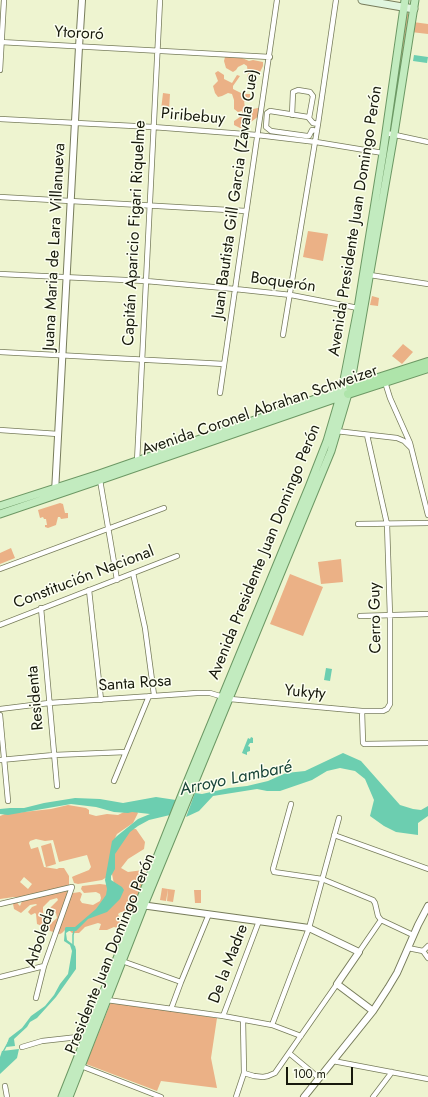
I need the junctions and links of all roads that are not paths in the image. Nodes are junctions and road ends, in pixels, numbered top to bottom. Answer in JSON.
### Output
{"nodes":[{"id":1,"x":4,"y":0,"type":"edge"},
{"id":2,"x":82,"y":0,"type":"edge"},
{"id":3,"x":160,"y":0,"type":"edge"},
{"id":4,"x":277,"y":0,"type":"edge"},
{"id":5,"x":336,"y":0,"type":"edge"},
{"id":6,"x":362,"y":0,"type":"edge"},
{"id":7,"x":415,"y":0,"type":"edge"},
{"id":8,"x":404,"y":4,"type":"edge"},
{"id":9,"x":414,"y":9,"type":"junction"},
{"id":10,"x":1,"y":43,"type":"edge"},
{"id":11,"x":78,"y":47,"type":"junction"},
{"id":12,"x":157,"y":51,"type":"junction"},
{"id":13,"x":270,"y":57,"type":"junction"},
{"id":14,"x":0,"y":70,"type":"edge"},
{"id":15,"x":292,"y":115,"type":"junction"},
{"id":16,"x":0,"y":119,"type":"edge"},
{"id":17,"x":311,"y":120,"type":"junction"},
{"id":18,"x":75,"y":123,"type":"junction"},
{"id":19,"x":318,"y":124,"type":"junction"},
{"id":20,"x":154,"y":126,"type":"junction"},
{"id":21,"x":312,"y":130,"type":"junction"},
{"id":22,"x":317,"y":131,"type":"junction"},
{"id":23,"x":386,"y":133,"type":"junction"},
{"id":24,"x":394,"y":134,"type":"junction"},
{"id":25,"x":257,"y":135,"type":"junction"},
{"id":26,"x":316,"y":142,"type":"junction"},
{"id":27,"x":428,"y":142,"type":"edge"},
{"id":28,"x":383,"y":153,"type":"junction"},
{"id":29,"x":0,"y":197,"type":"edge"},
{"id":30,"x":71,"y":201,"type":"junction"},
{"id":31,"x":150,"y":205,"type":"junction"},
{"id":32,"x":246,"y":211,"type":"junction"},
{"id":33,"x":0,"y":274,"type":"edge"},
{"id":34,"x":370,"y":275,"type":"junction"},
{"id":35,"x":66,"y":278,"type":"junction"},
{"id":36,"x":146,"y":281,"type":"junction"},
{"id":37,"x":428,"y":284,"type":"edge"},
{"id":38,"x":235,"y":289,"type":"junction"},
{"id":39,"x":291,"y":295,"type":"junction"},
{"id":40,"x":358,"y":308,"type":"junction"},
{"id":41,"x":362,"y":319,"type":"junction"},
{"id":42,"x":283,"y":335,"type":"dead end"},
{"id":43,"x":0,"y":352,"type":"edge"},
{"id":44,"x":63,"y":355,"type":"junction"},
{"id":45,"x":142,"y":359,"type":"junction"},
{"id":46,"x":428,"y":362,"type":"edge"},
{"id":47,"x":224,"y":364,"type":"junction"},
{"id":48,"x":428,"y":368,"type":"edge"},
{"id":49,"x":385,"y":382,"type":"junction"},
{"id":50,"x":345,"y":392,"type":"junction"},
{"id":51,"x":220,"y":393,"type":"dead end"},
{"id":52,"x":321,"y":404,"type":"junction"},
{"id":53,"x":336,"y":411,"type":"junction"},
{"id":54,"x":0,"y":430,"type":"edge"},
{"id":55,"x":334,"y":431,"type":"junction"},
{"id":56,"x":58,"y":434,"type":"junction"},
{"id":57,"x":367,"y":435,"type":"junction"},
{"id":58,"x":411,"y":448,"type":"junction"},
{"id":59,"x":136,"y":464,"type":"junction"},
{"id":60,"x":100,"y":480,"type":"junction"},
{"id":61,"x":312,"y":489,"type":"junction"},
{"id":62,"x":55,"y":492,"type":"junction"},
{"id":63,"x":0,"y":506,"type":"edge"},
{"id":64,"x":164,"y":508,"type":"dead end"},
{"id":65,"x":0,"y":514,"type":"edge"},
{"id":66,"x":428,"y":515,"type":"edge"},
{"id":67,"x":428,"y":523,"type":"edge"},
{"id":68,"x":358,"y":524,"type":"dead end"},
{"id":69,"x":387,"y":524,"type":"junction"},
{"id":70,"x":108,"y":530,"type":"junction"},
{"id":71,"x":177,"y":556,"type":"dead end"},
{"id":72,"x":0,"y":569,"type":"edge"},
{"id":73,"x":133,"y":573,"type":"junction"},
{"id":74,"x":117,"y":580,"type":"junction"},
{"id":75,"x":89,"y":590,"type":"junction"},
{"id":76,"x":41,"y":608,"type":"junction"},
{"id":77,"x":428,"y":614,"type":"edge"},
{"id":78,"x":360,"y":616,"type":"dead end"},
{"id":79,"x":390,"y":616,"type":"junction"},
{"id":80,"x":0,"y":625,"type":"edge"},
{"id":81,"x":151,"y":695,"type":"junction"},
{"id":82,"x":222,"y":696,"type":"junction"},
{"id":83,"x":230,"y":699,"type":"junction"},
{"id":84,"x":101,"y":700,"type":"junction"},
{"id":85,"x":49,"y":703,"type":"junction"},
{"id":86,"x":387,"y":709,"type":"joint"},
{"id":87,"x":0,"y":710,"type":"edge"},
{"id":88,"x":362,"y":711,"type":"junction"},
{"id":89,"x":0,"y":715,"type":"edge"},
{"id":90,"x":428,"y":743,"type":"edge"},
{"id":91,"x":126,"y":752,"type":"junction"},
{"id":92,"x":54,"y":755,"type":"junction"},
{"id":93,"x":2,"y":760,"type":"edge"},
{"id":94,"x":114,"y":781,"type":"dead end"},
{"id":95,"x":57,"y":786,"type":"dead end"},
{"id":96,"x":186,"y":792,"type":"junction"},
{"id":97,"x":8,"y":801,"type":"dead end"},
{"id":98,"x":290,"y":804,"type":"dead end"},
{"id":99,"x":339,"y":818,"type":"dead end"},
{"id":100,"x":179,"y":821,"type":"joint"},
{"id":101,"x":171,"y":822,"type":"joint"},
{"id":102,"x":334,"y":835,"type":"junction"},
{"id":103,"x":428,"y":869,"type":"edge"},
{"id":104,"x":322,"y":879,"type":"junction"},
{"id":105,"x":0,"y":904,"type":"edge"},
{"id":106,"x":141,"y":905,"type":"junction"},
{"id":107,"x":428,"y":906,"type":"edge"},
{"id":108,"x":209,"y":914,"type":"junction"},
{"id":109,"x":381,"y":920,"type":"junction"},
{"id":110,"x":259,"y":921,"type":"junction"},
{"id":111,"x":309,"y":928,"type":"junction"},
{"id":112,"x":414,"y":935,"type":"junction"},
{"id":113,"x":125,"y":946,"type":"junction"},
{"id":114,"x":428,"y":946,"type":"edge"},
{"id":115,"x":408,"y":948,"type":"junction"},
{"id":116,"x":423,"y":951,"type":"junction"},
{"id":117,"x":359,"y":952,"type":"junction"},
{"id":118,"x":428,"y":958,"type":"edge"},
{"id":119,"x":122,"y":961,"type":"junction"},
{"id":120,"x":44,"y":966,"type":"junction"},
{"id":121,"x":0,"y":977,"type":"edge"},
{"id":122,"x":180,"y":982,"type":"junction"},
{"id":123,"x":337,"y":984,"type":"junction"},
{"id":124,"x":36,"y":998,"type":"dead end"},
{"id":125,"x":107,"y":1000,"type":"junction"},
{"id":126,"x":171,"y":1009,"type":"junction"},
{"id":127,"x":373,"y":1011,"type":"junction"},
{"id":128,"x":222,"y":1016,"type":"junction"},
{"id":129,"x":243,"y":1020,"type":"junction"},
{"id":130,"x":272,"y":1025,"type":"junction"},
{"id":131,"x":89,"y":1036,"type":"junction"},
{"id":132,"x":301,"y":1036,"type":"junction"},
{"id":133,"x":22,"y":1047,"type":"dead end"},
{"id":134,"x":289,"y":1053,"type":"junction"},
{"id":135,"x":333,"y":1061,"type":"junction"},
{"id":136,"x":81,"y":1066,"type":"junction"},
{"id":137,"x":392,"y":1072,"type":"junction"},
{"id":138,"x":244,"y":1073,"type":"junction"},
{"id":139,"x":319,"y":1078,"type":"junction"},
{"id":140,"x":428,"y":1079,"type":"edge"},
{"id":141,"x":5,"y":1086,"type":"dead end"},
{"id":142,"x":148,"y":1095,"type":"edge"},
{"id":143,"x":7,"y":1097,"type":"edge"},
{"id":144,"x":62,"y":1097,"type":"edge"},
{"id":145,"x":69,"y":1097,"type":"edge"},
{"id":146,"x":161,"y":1097,"type":"edge"},
{"id":147,"x":236,"y":1097,"type":"edge"},
{"id":148,"x":304,"y":1097,"type":"edge"},
{"id":149,"x":373,"y":1097,"type":"edge"}],
"edges":[{"from":1,"to":10,"type":"street"},
{"from":2,"to":11,"type":"street","name":"Juana Maria de Lara Villanueva"},
{"from":3,"to":12,"type":"street","name":"Capitán Aparicio Figari Riquelme"},
{"from":4,"to":13,"type":"street","name":"Juan Bautista Gill Garcia (Zavala Cue)"},
{"from":5,"to":19,"type":"street"},
{"from":6,"to":8,"type":"main road"},
{"from":7,"to":9,"type":"main road","name":"Avenida Presidente Juan Domingo Perón"},
{"from":8,"to":9,"type":"main road"},
{"from":8,"to":23,"type":"main road","name":"Avenida Presidente Juan Domingo Perón"},
{"from":9,"to":24,"type":"main road","name":"Avenida Presidente Juan Domingo Perón"},
{"from":10,"to":11,"type":"street","name":"Ytororó"},
{"from":10,"to":14,"type":"street"},
{"from":11,"to":12,"type":"street","name":"Ytororó"},
{"from":11,"to":18,"type":"street","name":"Juana Maria de Lara Villanueva"},
{"from":12,"to":13,"type":"street","name":"Ytororó"},
{"from":12,"to":20,"type":"street","name":"Capitán Aparicio Figari Riquelme"},
{"from":13,"to":25,"type":"street","name":"Juan Bautista Gill Garcia (Zavala Cue)"},
{"from":15,"to":17,"type":"street"},
{"from":15,"to":17,"type":"street"},
{"from":15,"to":21,"type":"street"},
{"from":16,"to":18,"type":"street","name":"Piribebuy"},
{"from":17,"to":19,"type":"street"},
{"from":17,"to":21,"type":"street"},
{"from":18,"to":20,"type":"street","name":"Piribebuy"},
{"from":18,"to":30,"type":"street","name":"Juana Maria de Lara Villanueva"},
{"from":19,"to":22,"type":"street"},
{"from":20,"to":25,"type":"street","name":"Piribebuy"},
{"from":20,"to":31,"type":"street","name":"Capitán Aparicio Figari Riquelme"},
{"from":21,"to":22,"type":"street"},
{"from":22,"to":26,"type":"street"},
{"from":23,"to":24,"type":"street"},
{"from":23,"to":28,"type":"main road","name":"Avenida Presidente Juan Domingo Perón"},
{"from":24,"to":27,"type":"street"},
{"from":24,"to":34,"type":"main road","name":"Avenida Presidente Juan Domingo Perón"},
{"from":25,"to":26,"type":"street","name":"Piribebuy"},
{"from":25,"to":32,"type":"street","name":"Juan Bautista Gill Garcia (Zavala Cue)"},
{"from":26,"to":28,"type":"street","name":"Piribebuy"},
{"from":26,"to":39,"type":"street"},
{"from":28,"to":40,"type":"main road","name":"Avenida Presidente Juan Domingo Perón"},
{"from":29,"to":30,"type":"street"},
{"from":30,"to":31,"type":"street"},
{"from":30,"to":35,"type":"street","name":"Juana Maria de Lara Villanueva"},
{"from":31,"to":32,"type":"street"},
{"from":31,"to":36,"type":"street","name":"Capitán Aparicio Figari Riquelme"},
{"from":32,"to":38,"type":"street","name":"Juan Bautista Gill Garcia (Zavala Cue)"},
{"from":33,"to":35,"type":"street","name":"Boquerón"},
{"from":34,"to":37,"type":"street"},
{"from":34,"to":41,"type":"main road","name":"Avenida Presidente Juan Domingo Perón"},
{"from":35,"to":36,"type":"street","name":"Boquerón"},
{"from":35,"to":44,"type":"street","name":"Juana Maria de Lara Villanueva"},
{"from":36,"to":38,"type":"street","name":"Boquerón"},
{"from":36,"to":45,"type":"street","name":"Capitán Aparicio Figari Riquelme"},
{"from":38,"to":39,"type":"street","name":"Boquerón"},
{"from":38,"to":47,"type":"street","name":"Juan Bautista Gill Garcia (Zavala Cue)"},
{"from":39,"to":40,"type":"street","name":"Boquerón"},
{"from":39,"to":42,"type":"street"},
{"from":40,"to":41,"type":"street"},
{"from":40,"to":50,"type":"main road","name":"Avenida Presidente Juan Domingo Perón"},
{"from":41,"to":50,"type":"main road","name":"Avenida Presidente Juan Domingo Perón"},
{"from":43,"to":44,"type":"street"},
{"from":44,"to":45,"type":"street"},
{"from":44,"to":56,"type":"street","name":"Juana Maria de Lara Villanueva"},
{"from":45,"to":47,"type":"street"},
{"from":45,"to":59,"type":"street","name":"Capitán Aparicio Figari Riquelme"},
{"from":46,"to":50,"type":"highway","name":"Avenida Coronel Abrahan Schweizer"},
{"from":47,"to":51,"type":"street","name":"Juan Bautista Gill Garcia (Zavala Cue)"},
{"from":48,"to":49,"type":"highway","name":"Avenida Coronel Abrahan Schweizer"},
{"from":49,"to":50,"type":"highway","name":"Avenida Coronel Abrahan Schweizer"},
{"from":49,"to":58,"type":"street"},
{"from":50,"to":52,"type":"main road","name":"Avenida Coronel Abrahan Schweizer"},
{"from":50,"to":53,"type":"main road","name":"Avenida Presidente Juan Domingo Perón"},
{"from":50,"to":55,"type":"main road","name":"Avenida Presidente Juan Domingo Perón"},
{"from":50,"to":59,"type":"main road","name":"Avenida Coronel Abrahan Schweizer"},
{"from":52,"to":53,"type":"main road"},
{"from":52,"to":59,"type":"main road","name":"Avenida Coronel Abrahan Schweizer"},
{"from":53,"to":55,"type":"main road","name":"Avenida Presidente Juan Domingo Perón"},
{"from":54,"to":56,"type":"street"},
{"from":55,"to":57,"type":"street"},
{"from":55,"to":61,"type":"main road","name":"Avenida Presidente Juan Domingo Perón"},
{"from":56,"to":62,"type":"street","name":"Juana Maria de Lara Villanueva"},
{"from":57,"to":58,"type":"street"},
{"from":57,"to":69,"type":"street","name":"Cerro Guy"},
{"from":58,"to":66,"type":"street"},
{"from":59,"to":60,"type":"main road","name":"Avenida Coronel Abrahan Schweizer"},
{"from":59,"to":62,"type":"main road"},
{"from":60,"to":62,"type":"main road","name":"Avenida Coronel Abrahan Schweizer"},
{"from":60,"to":70,"type":"street"},
{"from":61,"to":82,"type":"main road","name":"Avenida Presidente Juan Domingo Perón"},
{"from":61,"to":83,"type":"main road","name":"Avenida Presidente Juan Domingo Perón"},
{"from":62,"to":63,"type":"main road"},
{"from":62,"to":65,"type":"main road"},
{"from":64,"to":70,"type":"street"},
{"from":67,"to":69,"type":"street"},
{"from":68,"to":69,"type":"street"},
{"from":69,"to":79,"type":"street","name":"Cerro Guy"},
{"from":70,"to":72,"type":"street"},
{"from":70,"to":74,"type":"street"},
{"from":71,"to":73,"type":"street","name":"Constitución Nacional"},
{"from":73,"to":74,"type":"street","name":"Constitución Nacional"},
{"from":73,"to":81,"type":"street"},
{"from":74,"to":75,"type":"street","name":"Constitución Nacional"},
{"from":75,"to":76,"type":"street","name":"Constitución Nacional"},
{"from":75,"to":84,"type":"street"},
{"from":76,"to":80,"type":"street","name":"Constitución Nacional"},
{"from":76,"to":85,"type":"street","name":"Residenta"},
{"from":77,"to":79,"type":"street"},
{"from":78,"to":79,"type":"street"},
{"from":79,"to":86,"type":"street","name":"Cerro Guy"},
{"from":81,"to":82,"type":"street","name":"Santa Rosa"},
{"from":81,"to":84,"type":"street","name":"Santa Rosa"},
{"from":81,"to":91,"type":"street"},
{"from":82,"to":83,"type":"street","name":"Yukyty"},
{"from":82,"to":96,"type":"main road","name":"Avenida Presidente Juan Domingo Perón"},
{"from":83,"to":88,"type":"street","name":"Yukyty"},
{"from":83,"to":96,"type":"main road","name":"Avenida Presidente Juan Domingo Perón"},
{"from":84,"to":85,"type":"street","name":"Santa Rosa"},
{"from":85,"to":87,"type":"street","name":"Santa Rosa"},
{"from":85,"to":92,"type":"street","name":"Residenta"},
{"from":86,"to":88,"type":"street","name":"Yukyty"},
{"from":88,"to":90,"type":"street"},
{"from":89,"to":93,"type":"street"},
{"from":91,"to":92,"type":"street"},
{"from":91,"to":94,"type":"street"},
{"from":92,"to":93,"type":"street"},
{"from":92,"to":95,"type":"street","name":"Residenta"},
{"from":93,"to":97,"type":"street"},
{"from":96,"to":100,"type":"main road","name":"Avenida Presidente Juan Domingo Perón"},
{"from":96,"to":101,"type":"main road","name":"Avenida Presidente Juan Domingo Perón"},
{"from":98,"to":104,"type":"street"},
{"from":99,"to":102,"type":"street"},
{"from":100,"to":106,"type":"main road","name":"Presidente Juan Domingo Perón"},
{"from":101,"to":106,"type":"main road","name":"Presidente Juan Domingo Perón"},
{"from":102,"to":103,"type":"street"},
{"from":102,"to":104,"type":"street"},
{"from":104,"to":109,"type":"street"},
{"from":104,"to":111,"type":"street"},
{"from":105,"to":120,"type":"street","name":"Arboleda"},
{"from":106,"to":108,"type":"street"},
{"from":106,"to":113,"type":"main road","name":"Presidente Juan Domingo Perón"},
{"from":107,"to":112,"type":"street"},
{"from":108,"to":110,"type":"street"},
{"from":108,"to":122,"type":"street"},
{"from":109,"to":112,"type":"street"},
{"from":109,"to":117,"type":"street"},
{"from":110,"to":111,"type":"street"},
{"from":110,"to":128,"type":"street","name":"De la Madre"},
{"from":111,"to":117,"type":"street"},
{"from":111,"to":130,"type":"street"},
{"from":112,"to":115,"type":"street"},
{"from":113,"to":119,"type":"main road","name":"Presidente Juan Domingo Perón"},
{"from":113,"to":131,"type":"main road","name":"Presidente Juan Domingo Perón"},
{"from":114,"to":116,"type":"street"},
{"from":115,"to":116,"type":"street"},
{"from":115,"to":127,"type":"street"},
{"from":116,"to":118,"type":"street"},
{"from":117,"to":123,"type":"street"},
{"from":119,"to":122,"type":"street"},
{"from":119,"to":125,"type":"main road","name":"Presidente Juan Domingo Perón"},
{"from":120,"to":121,"type":"street"},
{"from":120,"to":124,"type":"street","name":"Arboleda"},
{"from":122,"to":126,"type":"street"},
{"from":123,"to":127,"type":"street"},
{"from":123,"to":132,"type":"street"},
{"from":125,"to":126,"type":"street"},
{"from":125,"to":131,"type":"main road","name":"Presidente Juan Domingo Perón"},
{"from":126,"to":128,"type":"street"},
{"from":127,"to":135,"type":"street"},
{"from":128,"to":129,"type":"street"},
{"from":129,"to":130,"type":"street"},
{"from":129,"to":138,"type":"street"},
{"from":130,"to":132,"type":"street"},
{"from":131,"to":133,"type":"street"},
{"from":131,"to":136,"type":"main road","name":"Presidente Juan Domingo Perón"},
{"from":131,"to":144,"type":"main road","name":"Presidente Juan Domingo Perón"},
{"from":132,"to":134,"type":"street"},
{"from":134,"to":138,"type":"street"},
{"from":134,"to":139,"type":"street"},
{"from":135,"to":137,"type":"street"},
{"from":135,"to":139,"type":"street"},
{"from":136,"to":142,"type":"street"},
{"from":136,"to":145,"type":"main road","name":"Presidente Juan Domingo Perón"},
{"from":137,"to":140,"type":"street"},
{"from":137,"to":149,"type":"street"},
{"from":138,"to":147,"type":"street"},
{"from":139,"to":148,"type":"street"},
{"from":141,"to":143,"type":"street"},
{"from":142,"to":146,"type":"street"}]}
